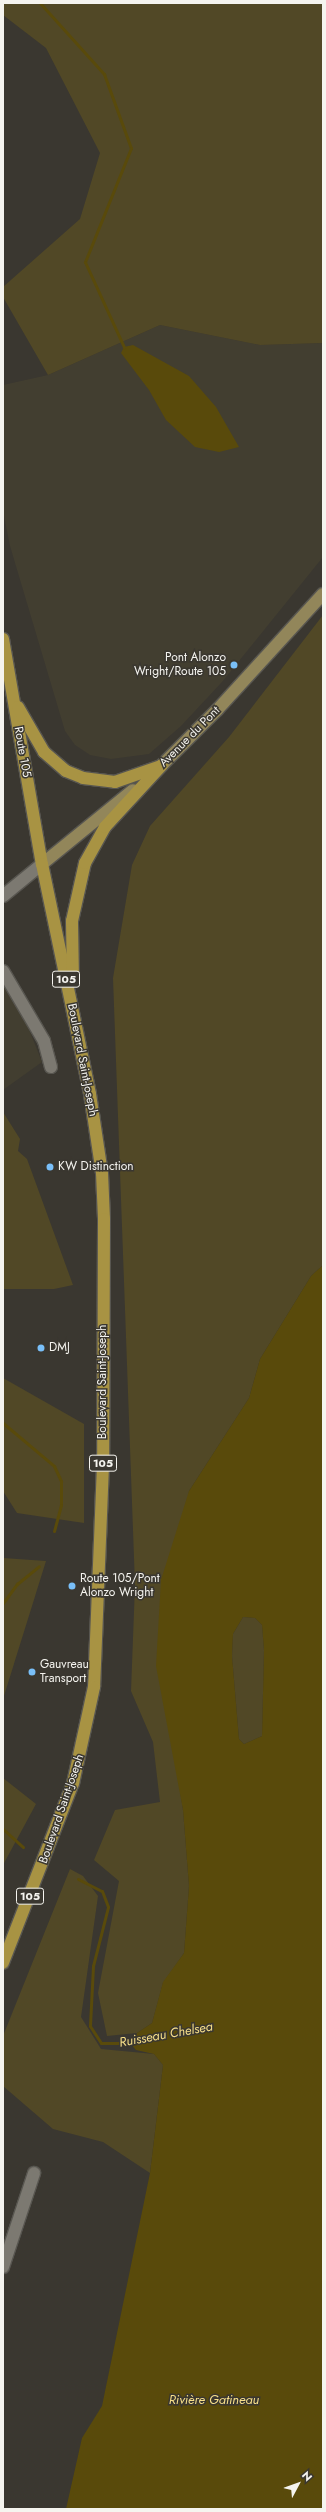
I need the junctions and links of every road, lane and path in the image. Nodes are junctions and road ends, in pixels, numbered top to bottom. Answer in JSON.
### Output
{"nodes":[{"id":1,"x":323,"y":594,"type":"edge"},
{"id":2,"x":3,"y":640,"type":"edge"},
{"id":3,"x":12,"y":697,"type":"junction"},
{"id":4,"x":162,"y":765,"type":"junction"},
{"id":5,"x":42,"y":864,"type":"junction"},
{"id":6,"x":3,"y":896,"type":"edge"},
{"id":7,"x":3,"y":971,"type":"edge"},
{"id":8,"x":52,"y":1067,"type":"dead end"},
{"id":9,"x":90,"y":1094,"type":"junction"},
{"id":10,"x":3,"y":1963,"type":"edge"},
{"id":11,"x":34,"y":2173,"type":"dead end"},
{"id":12,"x":3,"y":2267,"type":"edge"}],
"edges":[{"from":1,"to":4,"type":"main road","name":"Avenue du Pont"},
{"from":2,"to":3,"type":"main road","name":"Route 105","number":"105"},
{"from":3,"to":4,"type":"main road"},
{"from":3,"to":5,"type":"main road","name":"Route 105","number":"105"},
{"from":4,"to":5,"type":"main road","name":"Avenue du Pont"},
{"from":4,"to":9,"type":"main road"},
{"from":5,"to":6,"type":"street"},
{"from":5,"to":9,"type":"main road","name":"Boulevard Saint-Joseph","number":"105"},
{"from":7,"to":8,"type":"street"},
{"from":9,"to":10,"type":"main road","name":"Boulevard Saint-Joseph","number":"105"},
{"from":11,"to":12,"type":"street"}]}
